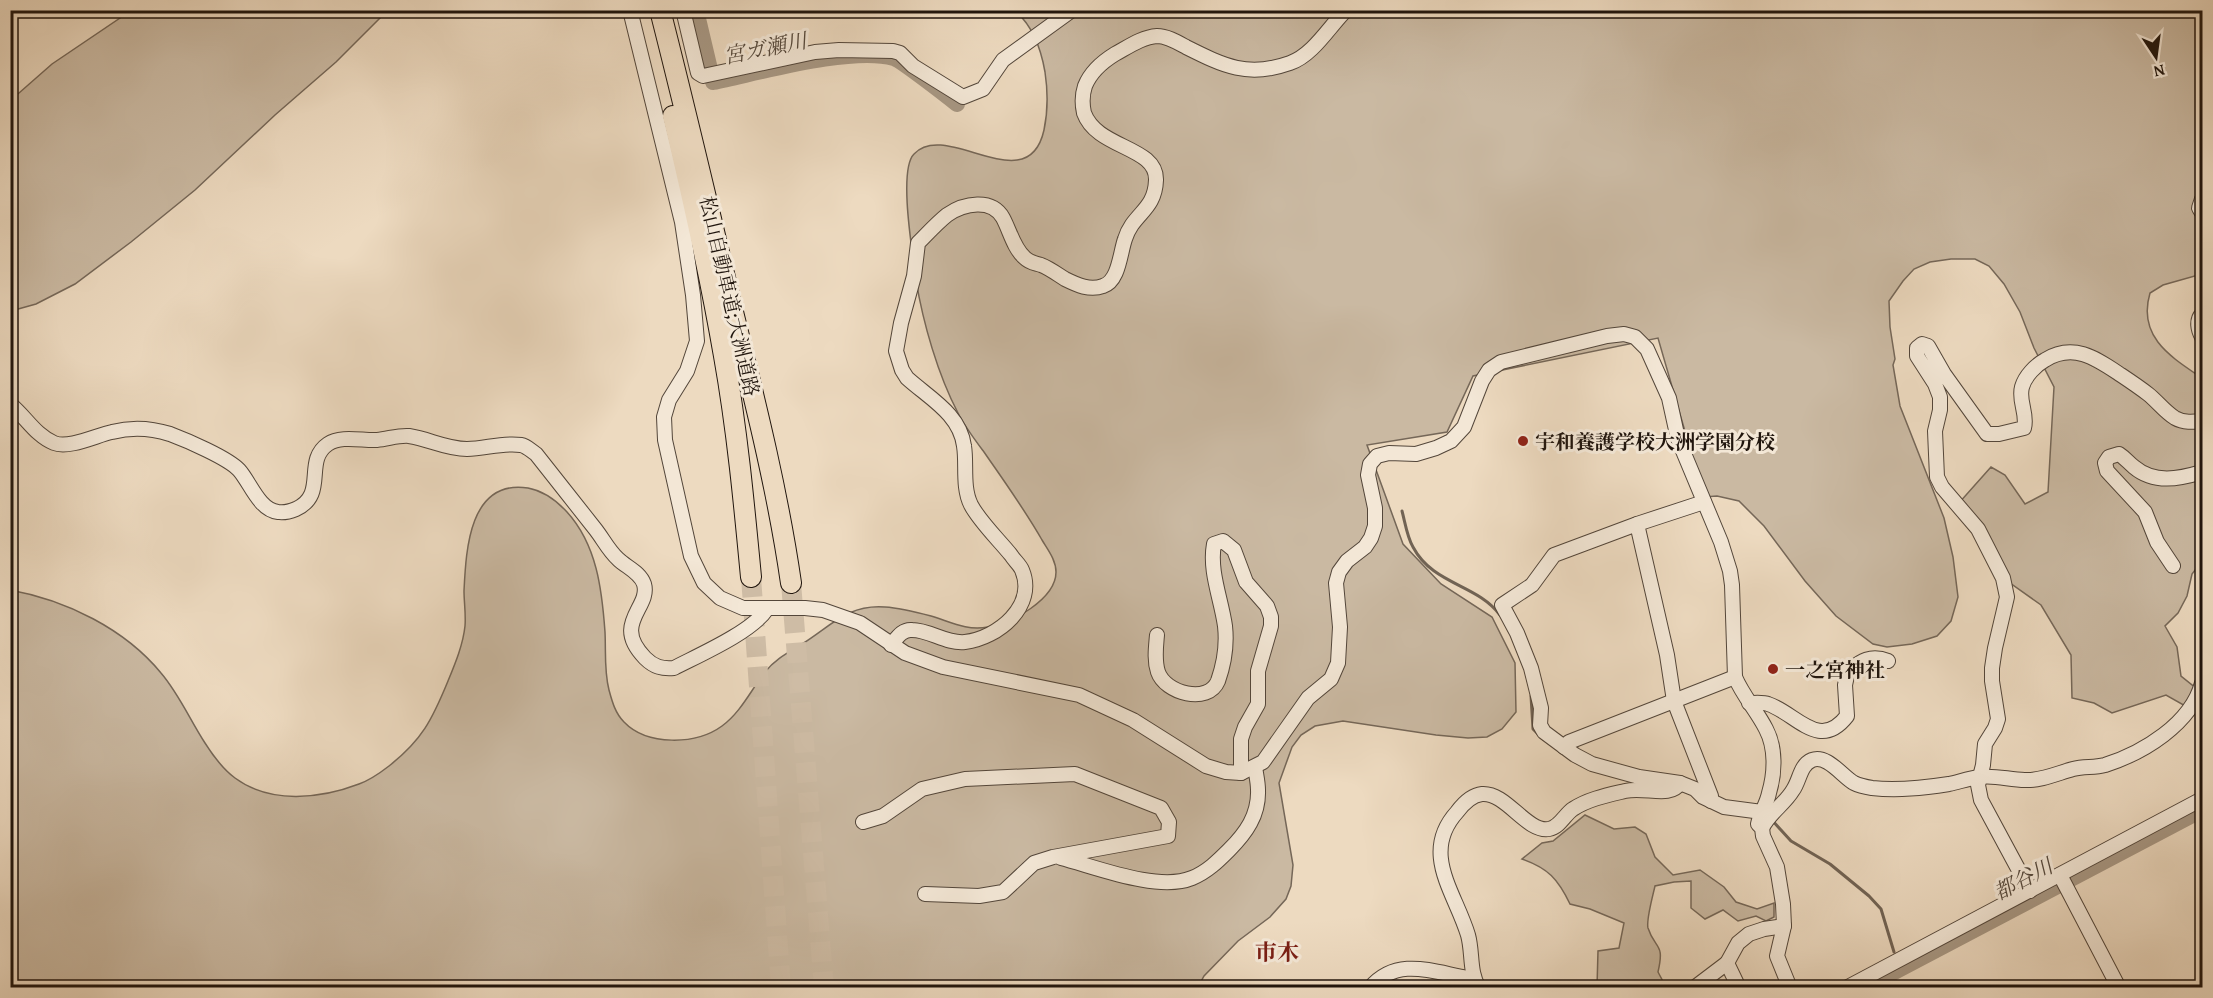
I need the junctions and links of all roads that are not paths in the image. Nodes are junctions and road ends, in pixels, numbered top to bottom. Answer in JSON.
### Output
{"nodes":[{"id":1,"x":630,"y":10,"type":"edge"},
{"id":2,"x":647,"y":10,"type":"edge"},
{"id":3,"x":660,"y":10,"type":"edge"},
{"id":4,"x":683,"y":10,"type":"edge"},
{"id":5,"x":1072,"y":10,"type":"edge"},
{"id":6,"x":1346,"y":10,"type":"edge"},
{"id":7,"x":2202,"y":199,"type":"edge"},
{"id":8,"x":2202,"y":213,"type":"edge"},
{"id":9,"x":2202,"y":314,"type":"edge"},
{"id":10,"x":2202,"y":337,"type":"edge"},
{"id":11,"x":10,"y":404,"type":"edge"},
{"id":12,"x":2202,"y":421,"type":"edge"},
{"id":13,"x":2202,"y":472,"type":"edge"},
{"id":14,"x":1704,"y":502,"type":"junction"},
{"id":15,"x":1637,"y":524,"type":"junction"},
{"id":16,"x":2173,"y":566,"type":"dead end"},
{"id":17,"x":751,"y":577,"type":"tunnel mouth"},
{"id":18,"x":791,"y":583,"type":"tunnel mouth"},
{"id":19,"x":767,"y":609,"type":"junction"},
{"id":20,"x":1157,"y":635,"type":"dead end"},
{"id":21,"x":891,"y":645,"type":"junction"},
{"id":22,"x":1888,"y":661,"type":"dead end"},
{"id":23,"x":1735,"y":677,"type":"junction"},
{"id":24,"x":2202,"y":683,"type":"edge"},
{"id":25,"x":1674,"y":701,"type":"junction"},
{"id":26,"x":1749,"y":704,"type":"junction"},
{"id":27,"x":1564,"y":747,"type":"junction"},
{"id":28,"x":1255,"y":767,"type":"junction"},
{"id":29,"x":1241,"y":773,"type":"junction"},
{"id":30,"x":1979,"y":777,"type":"junction"},
{"id":31,"x":1678,"y":786,"type":"junction"},
{"id":32,"x":2202,"y":799,"type":"edge"},
{"id":33,"x":1711,"y":801,"type":"junction"},
{"id":34,"x":1762,"y":812,"type":"junction"},
{"id":35,"x":862,"y":822,"type":"dead end"},
{"id":36,"x":1762,"y":828,"type":"junction"},
{"id":37,"x":1053,"y":856,"type":"junction"},
{"id":38,"x":2062,"y":880,"type":"junction"},
{"id":39,"x":2030,"y":891,"type":"junction"},
{"id":40,"x":925,"y":894,"type":"dead end"},
{"id":41,"x":1784,"y":926,"type":"junction"},
{"id":42,"x":1727,"y":963,"type":"junction"},
{"id":43,"x":1476,"y":982,"type":"edge"},
{"id":44,"x":1370,"y":987,"type":"edge"},
{"id":45,"x":1694,"y":987,"type":"edge"},
{"id":46,"x":1738,"y":987,"type":"edge"},
{"id":47,"x":1790,"y":987,"type":"edge"},
{"id":48,"x":1845,"y":987,"type":"edge"},
{"id":49,"x":2119,"y":987,"type":"edge"}],
"edges":[{"from":1,"to":19,"type":"street"},
{"from":2,"to":17,"type":"highway","name":"松山自動車道;大洲道路"},
{"from":3,"to":18,"type":"highway","name":"松山自動車道;大洲道路"},
{"from":4,"to":5,"type":"street"},
{"from":6,"to":21,"type":"street"},
{"from":7,"to":8,"type":"street"},
{"from":9,"to":10,"type":"street"},
{"from":11,"to":19,"type":"street"},
{"from":12,"to":30,"type":"street"},
{"from":13,"to":16,"type":"street"},
{"from":14,"to":15,"type":"street"},
{"from":14,"to":23,"type":"street"},
{"from":14,"to":28,"type":"street"},
{"from":15,"to":25,"type":"street"},
{"from":15,"to":27,"type":"street"},
{"from":19,"to":21,"type":"street"},
{"from":20,"to":29,"type":"street"},
{"from":21,"to":29,"type":"street"},
{"from":22,"to":26,"type":"street"},
{"from":23,"to":25,"type":"street"},
{"from":23,"to":26,"type":"street"},
{"from":24,"to":30,"type":"street"},
{"from":25,"to":27,"type":"street"},
{"from":25,"to":33,"type":"street"},
{"from":26,"to":34,"type":"street"},
{"from":27,"to":31,"type":"street"},
{"from":28,"to":29,"type":"street"},
{"from":28,"to":37,"type":"street"},
{"from":30,"to":36,"type":"street"},
{"from":30,"to":39,"type":"street"},
{"from":31,"to":33,"type":"street"},
{"from":31,"to":43,"type":"street"},
{"from":32,"to":38,"type":"street"},
{"from":33,"to":34,"type":"street"},
{"from":34,"to":36,"type":"street"},
{"from":35,"to":37,"type":"street"},
{"from":36,"to":41,"type":"street"},
{"from":37,"to":40,"type":"street"},
{"from":38,"to":39,"type":"street"},
{"from":38,"to":49,"type":"street"},
{"from":39,"to":48,"type":"street"},
{"from":41,"to":42,"type":"street"},
{"from":41,"to":47,"type":"street"},
{"from":42,"to":45,"type":"street"},
{"from":42,"to":46,"type":"street"},
{"from":43,"to":44,"type":"street"}]}
